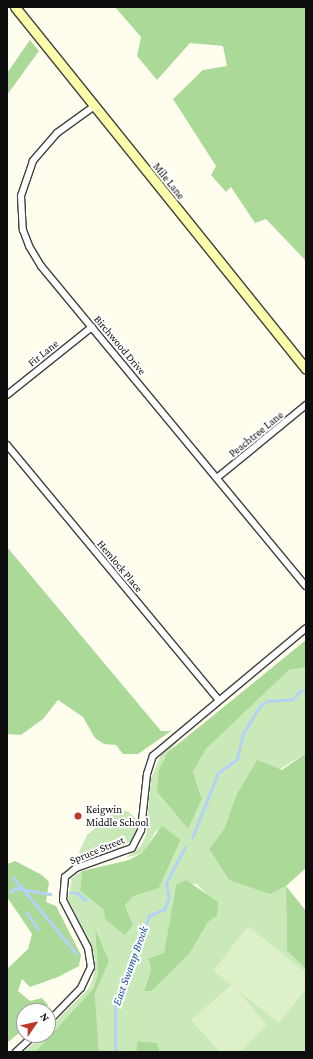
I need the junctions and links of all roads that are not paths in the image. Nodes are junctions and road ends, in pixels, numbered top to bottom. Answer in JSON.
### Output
{"nodes":[{"id":1,"x":15,"y":7,"type":"edge"},
{"id":2,"x":93,"y":107,"type":"junction"},
{"id":3,"x":92,"y":327,"type":"junction"},
{"id":4,"x":306,"y":370,"type":"edge"},
{"id":5,"x":7,"y":395,"type":"edge"},
{"id":6,"x":306,"y":405,"type":"edge"},
{"id":7,"x":7,"y":445,"type":"edge"},
{"id":8,"x":218,"y":477,"type":"junction"},
{"id":9,"x":306,"y":586,"type":"edge"},
{"id":10,"x":306,"y":628,"type":"edge"},
{"id":11,"x":218,"y":699,"type":"junction"},
{"id":12,"x":56,"y":1014,"type":"edge"},
{"id":13,"x":26,"y":1043,"type":"edge"},
{"id":14,"x":16,"y":1052,"type":"edge"}],
"edges":[{"from":1,"to":2,"type":"street","name":"Mile Lane"},
{"from":2,"to":3,"type":"street","name":"Birchwood Drive"},
{"from":2,"to":4,"type":"street","name":"Mile Lane"},
{"from":3,"to":5,"type":"street","name":"Fir Lane"},
{"from":3,"to":8,"type":"street","name":"Birchwood Drive"},
{"from":6,"to":8,"type":"street","name":"Peachtree Lane"},
{"from":7,"to":11,"type":"street","name":"Hemlock Place"},
{"from":8,"to":9,"type":"street","name":"Birchwood Drive"},
{"from":10,"to":11,"type":"street","name":"Spruce Street"},
{"from":11,"to":12,"type":"street","name":"Spruce Street"},
{"from":13,"to":14,"type":"street"}]}
